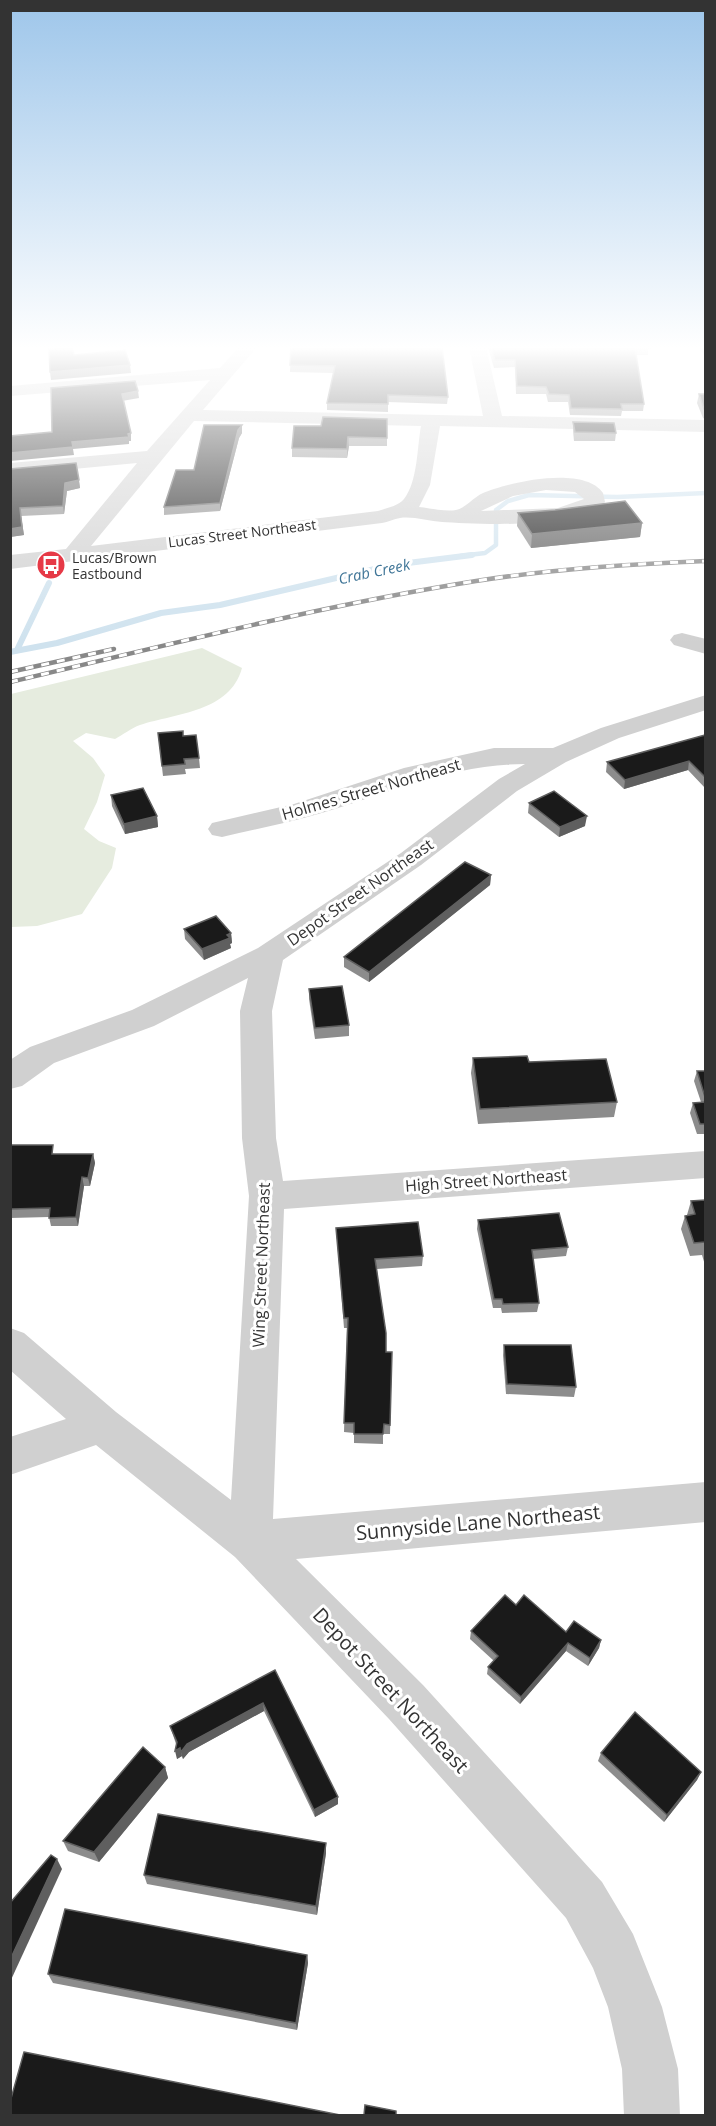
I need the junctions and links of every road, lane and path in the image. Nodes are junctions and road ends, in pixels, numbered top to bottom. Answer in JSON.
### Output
{"nodes":[{"id":1,"x":162,"y":446,"type":"edge"},
{"id":2,"x":426,"y":446,"type":"edge"},
{"id":3,"x":153,"y":456,"type":"junction"},
{"id":4,"x":10,"y":469,"type":"edge"},
{"id":5,"x":401,"y":511,"type":"junction"},
{"id":6,"x":464,"y":516,"type":"junction"},
{"id":7,"x":74,"y":553,"type":"junction"},
{"id":8,"x":10,"y":562,"type":"edge"},
{"id":9,"x":682,"y":640,"type":"dead end"},
{"id":10,"x":705,"y":647,"type":"edge"},
{"id":11,"x":705,"y":702,"type":"edge"},
{"id":12,"x":557,"y":756,"type":"junction"},
{"id":13,"x":222,"y":829,"type":"dead end"},
{"id":14,"x":269,"y":955,"type":"junction"},
{"id":15,"x":10,"y":1077,"type":"edge"},
{"id":16,"x":705,"y":1164,"type":"edge"},
{"id":17,"x":267,"y":1196,"type":"junction"},
{"id":18,"x":10,"y":1345,"type":"edge"},
{"id":19,"x":102,"y":1425,"type":"junction"},
{"id":20,"x":10,"y":1456,"type":"edge"},
{"id":21,"x":705,"y":1502,"type":"edge"},
{"id":22,"x":250,"y":1542,"type":"junction"},
{"id":23,"x":652,"y":2115,"type":"edge"}],
"edges":[{"from":1,"to":3,"type":"street"},
{"from":2,"to":5,"type":"street"},
{"from":3,"to":4,"type":"street"},
{"from":3,"to":7,"type":"street"},
{"from":5,"to":6,"type":"street","name":"Lucas Street Northeast"},
{"from":5,"to":7,"type":"street","name":"Lucas Street Northeast"},
{"from":6,"to":6,"type":"street","name":"Lucas Street Northeast"},
{"from":7,"to":8,"type":"street","name":"Lucas Street Northeast"},
{"from":9,"to":10,"type":"street"},
{"from":11,"to":12,"type":"street","name":"Depot Street Northeast"},
{"from":12,"to":13,"type":"street","name":"Holmes Street Northeast"},
{"from":12,"to":14,"type":"street","name":"Depot Street Northeast"},
{"from":14,"to":15,"type":"street","name":"Depot Street Northeast"},
{"from":14,"to":17,"type":"street","name":"Wing Street Northeast"},
{"from":16,"to":17,"type":"street","name":"High Street Northeast"},
{"from":17,"to":22,"type":"street","name":"Wing Street Northeast"},
{"from":18,"to":19,"type":"street","name":"Depot Street Northeast"},
{"from":19,"to":20,"type":"street"},
{"from":19,"to":22,"type":"street","name":"Depot Street Northeast"},
{"from":21,"to":22,"type":"street","name":"Sunnyside Lane Northeast"},
{"from":22,"to":23,"type":"street","name":"Depot Street Northeast"}]}
